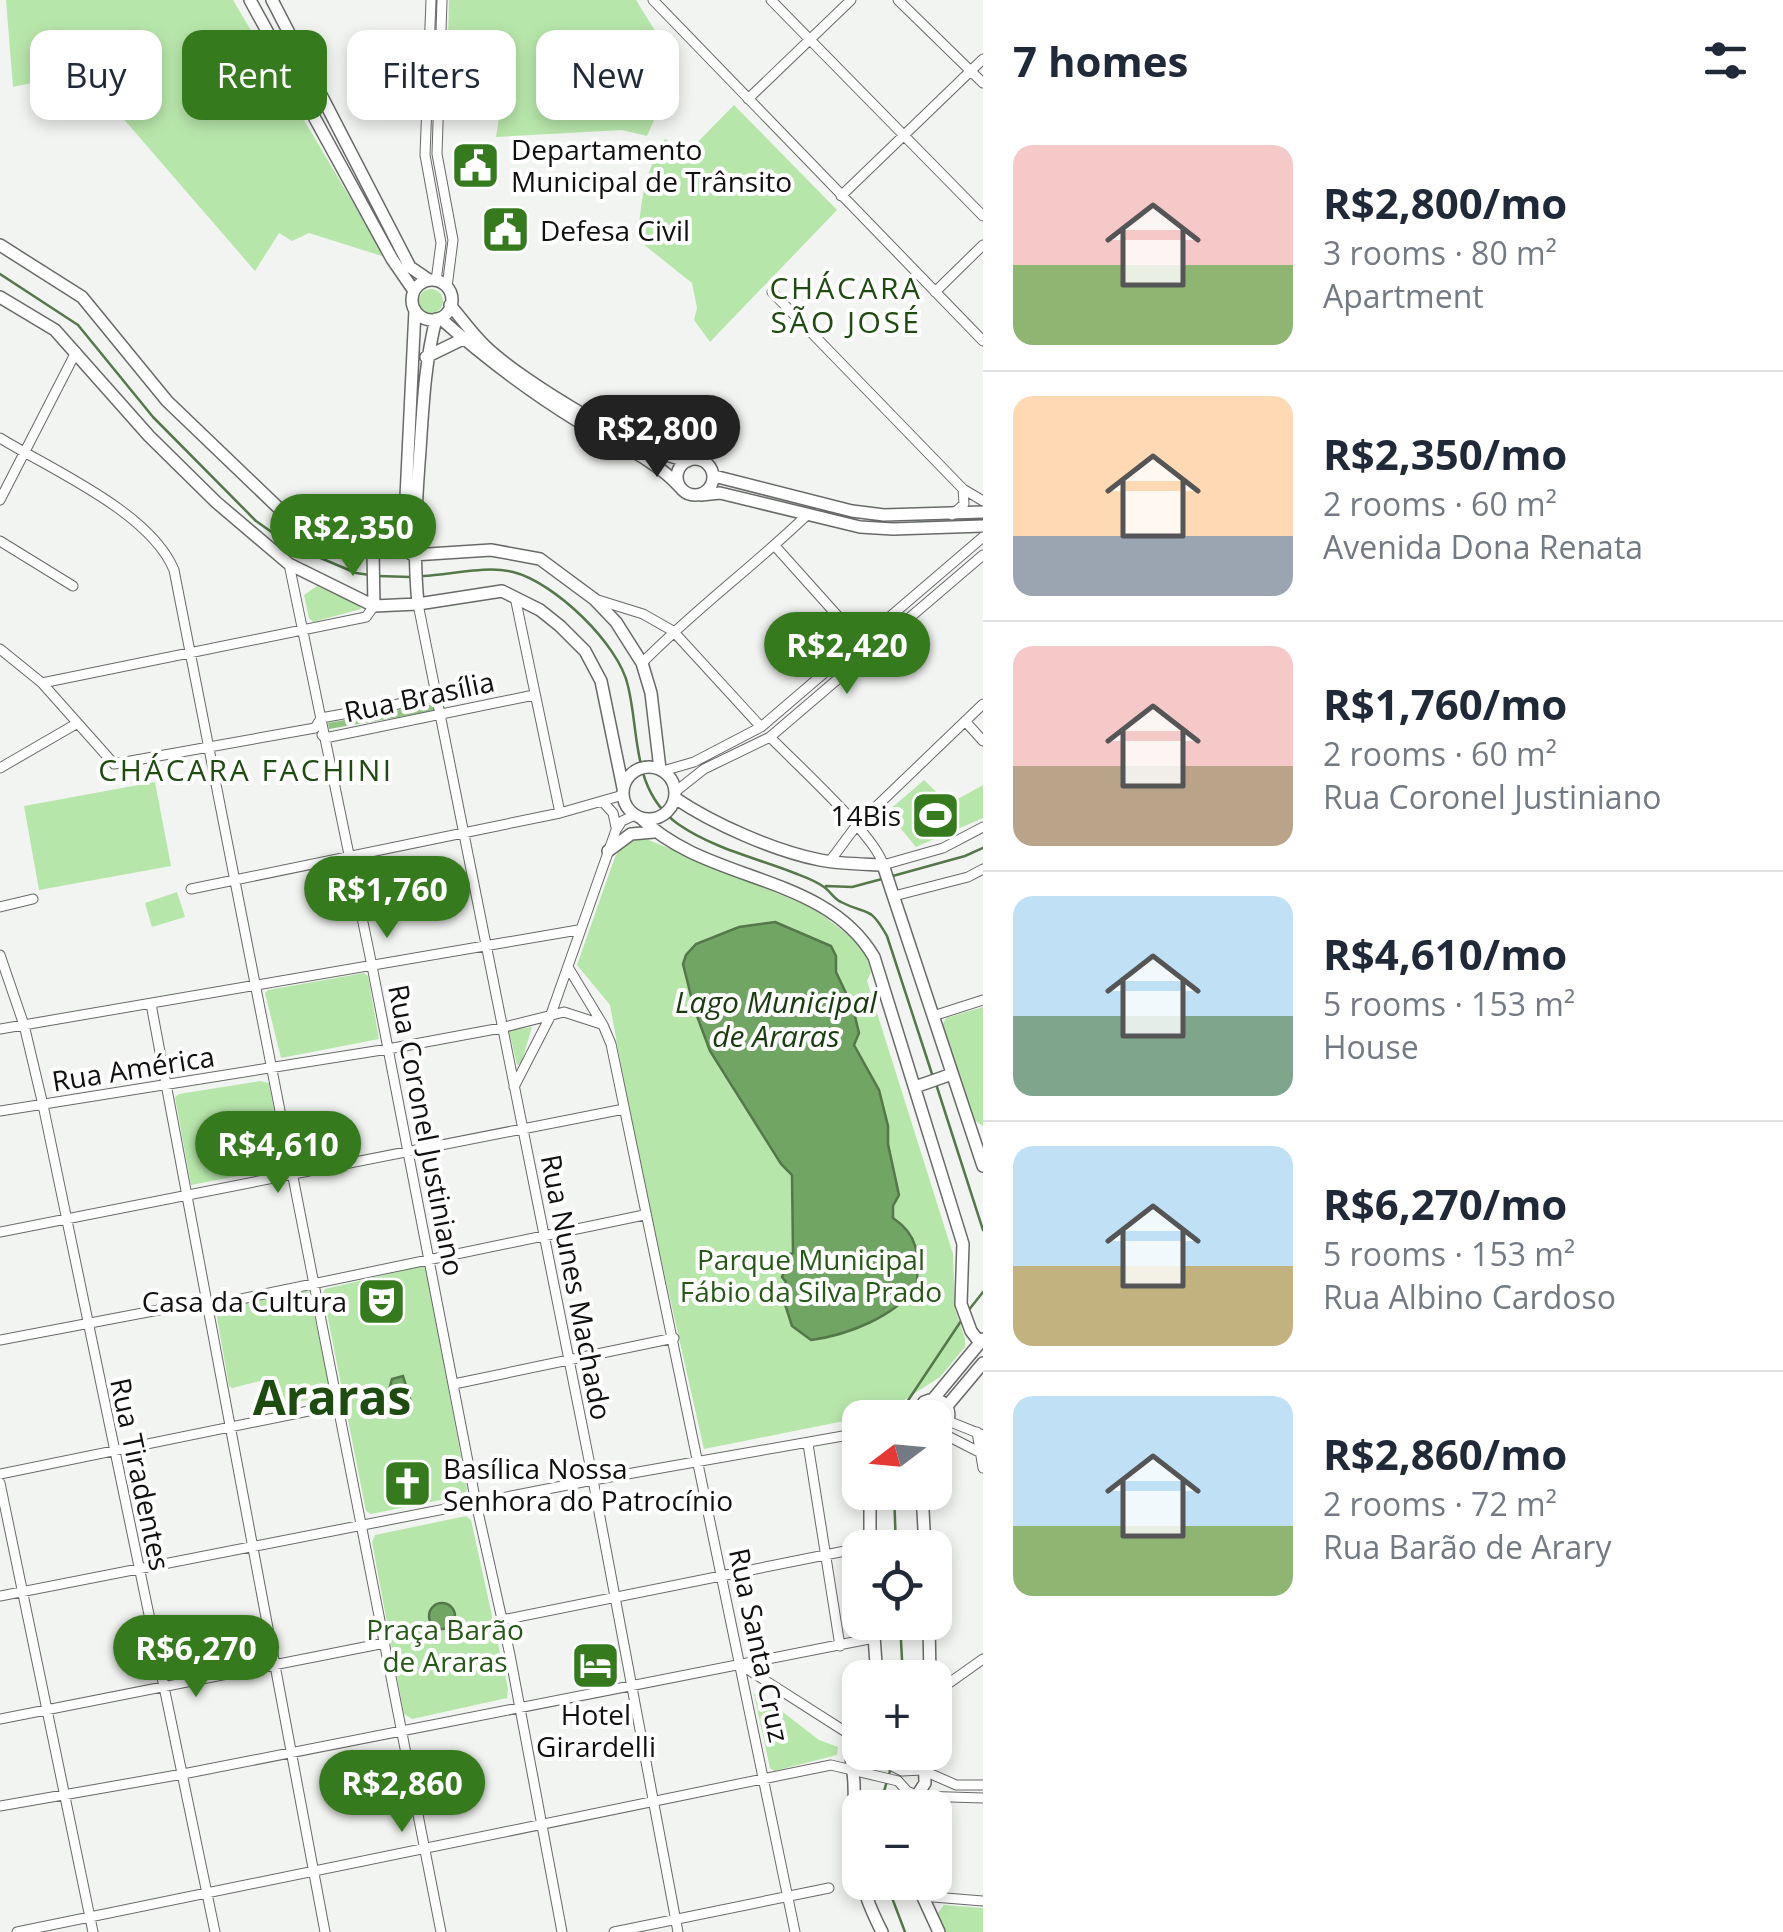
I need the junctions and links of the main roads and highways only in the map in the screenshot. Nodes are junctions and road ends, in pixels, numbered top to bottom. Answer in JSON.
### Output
{"nodes":[{"id":1,"x":250,"y":0,"type":"edge"},
{"id":2,"x":272,"y":0,"type":"edge"},
{"id":3,"x":0,"y":245,"type":"edge"},
{"id":4,"x":437,"y":283,"type":"junction"},
{"id":5,"x":414,"y":291,"type":"junction"},
{"id":6,"x":0,"y":298,"type":"edge"},
{"id":7,"x":450,"y":306,"type":"junction"},
{"id":8,"x":415,"y":310,"type":"junction"},
{"id":9,"x":438,"y":319,"type":"junction"},
{"id":10,"x":463,"y":339,"type":"junction"},
{"id":11,"x":426,"y":357,"type":"junction"},
{"id":12,"x":688,"y":460,"type":"junction"},
{"id":13,"x":714,"y":476,"type":"junction"},
{"id":14,"x":680,"y":487,"type":"junction"},
{"id":15,"x":701,"y":495,"type":"junction"},
{"id":16,"x":983,"y":512,"type":"edge"},
{"id":17,"x":983,"y":526,"type":"edge"},
{"id":18,"x":387,"y":547,"type":"junction"},
{"id":19,"x":373,"y":552,"type":"junction"},
{"id":20,"x":413,"y":555,"type":"junction"},
{"id":21,"x":418,"y":604,"type":"junction"},
{"id":22,"x":374,"y":606,"type":"junction"},
{"id":23,"x":658,"y":769,"type":"junction"},
{"id":24,"x":623,"y":792,"type":"junction"},
{"id":25,"x":674,"y":799,"type":"junction"},
{"id":26,"x":638,"y":817,"type":"junction"},
{"id":27,"x":654,"y":832,"type":"junction"},
{"id":28,"x":608,"y":851,"type":"road end"},
{"id":29,"x":948,"y":1075,"type":"junction"},
{"id":30,"x":920,"y":1085,"type":"junction"},
{"id":31,"x":983,"y":1166,"type":"edge"},
{"id":32,"x":982,"y":1341,"type":"edge"},
{"id":33,"x":983,"y":1363,"type":"edge"},
{"id":34,"x":934,"y":1398,"type":"junction"},
{"id":35,"x":929,"y":1400,"type":"edge"},
{"id":36,"x":937,"y":1400,"type":"edge"},
{"id":37,"x":952,"y":1400,"type":"edge"},
{"id":38,"x":852,"y":1770,"type":"edge"},
{"id":39,"x":923,"y":1900,"type":"edge"},
{"id":40,"x":882,"y":1932,"type":"edge"},
{"id":41,"x":939,"y":1932,"type":"edge"}],
"edges":[{"from":1,"to":5,"type":"main road"},
{"from":2,"to":4,"type":"main road"},
{"from":3,"to":19,"type":"main road"},
{"from":4,"to":5,"type":"main road"},
{"from":4,"to":7,"type":"main road"},
{"from":5,"to":8,"type":"main road"},
{"from":6,"to":22,"type":"main road"},
{"from":7,"to":9,"type":"main road"},
{"from":7,"to":12,"type":"main road"},
{"from":8,"to":9,"type":"main road"},
{"from":8,"to":18,"type":"main road"},
{"from":9,"to":10,"type":"main road"},
{"from":9,"to":11,"type":"main road"},
{"from":10,"to":11,"type":"main road"},
{"from":10,"to":14,"type":"main road"},
{"from":11,"to":20,"type":"main road"},
{"from":12,"to":13,"type":"main road"},
{"from":12,"to":14,"type":"main road"},
{"from":13,"to":15,"type":"main road"},
{"from":13,"to":16,"type":"main road"},
{"from":14,"to":15,"type":"main road"},
{"from":15,"to":17,"type":"main road"},
{"from":18,"to":19,"type":"main road"},
{"from":18,"to":20,"type":"main road"},
{"from":19,"to":22,"type":"main road"},
{"from":20,"to":21,"type":"main road"},
{"from":20,"to":23,"type":"main road"},
{"from":21,"to":22,"type":"main road"},
{"from":21,"to":24,"type":"main road"},
{"from":23,"to":24,"type":"main road"},
{"from":23,"to":25,"type":"main road"},
{"from":24,"to":26,"type":"main road"},
{"from":25,"to":26,"type":"main road"},
{"from":25,"to":29,"type":"main road"},
{"from":26,"to":27,"type":"main road"},
{"from":27,"to":28,"type":"main road"},
{"from":27,"to":30,"type":"main road"},
{"from":29,"to":30,"type":"main road"},
{"from":29,"to":31,"type":"main road"},
{"from":30,"to":32,"type":"main road"},
{"from":32,"to":34,"type":"main road"},
{"from":33,"to":37,"type":"main road"},
{"from":34,"to":35,"type":"main road"},
{"from":34,"to":36,"type":"main road"},
{"from":38,"to":40,"type":"main road"},
{"from":39,"to":41,"type":"main road"}]}
